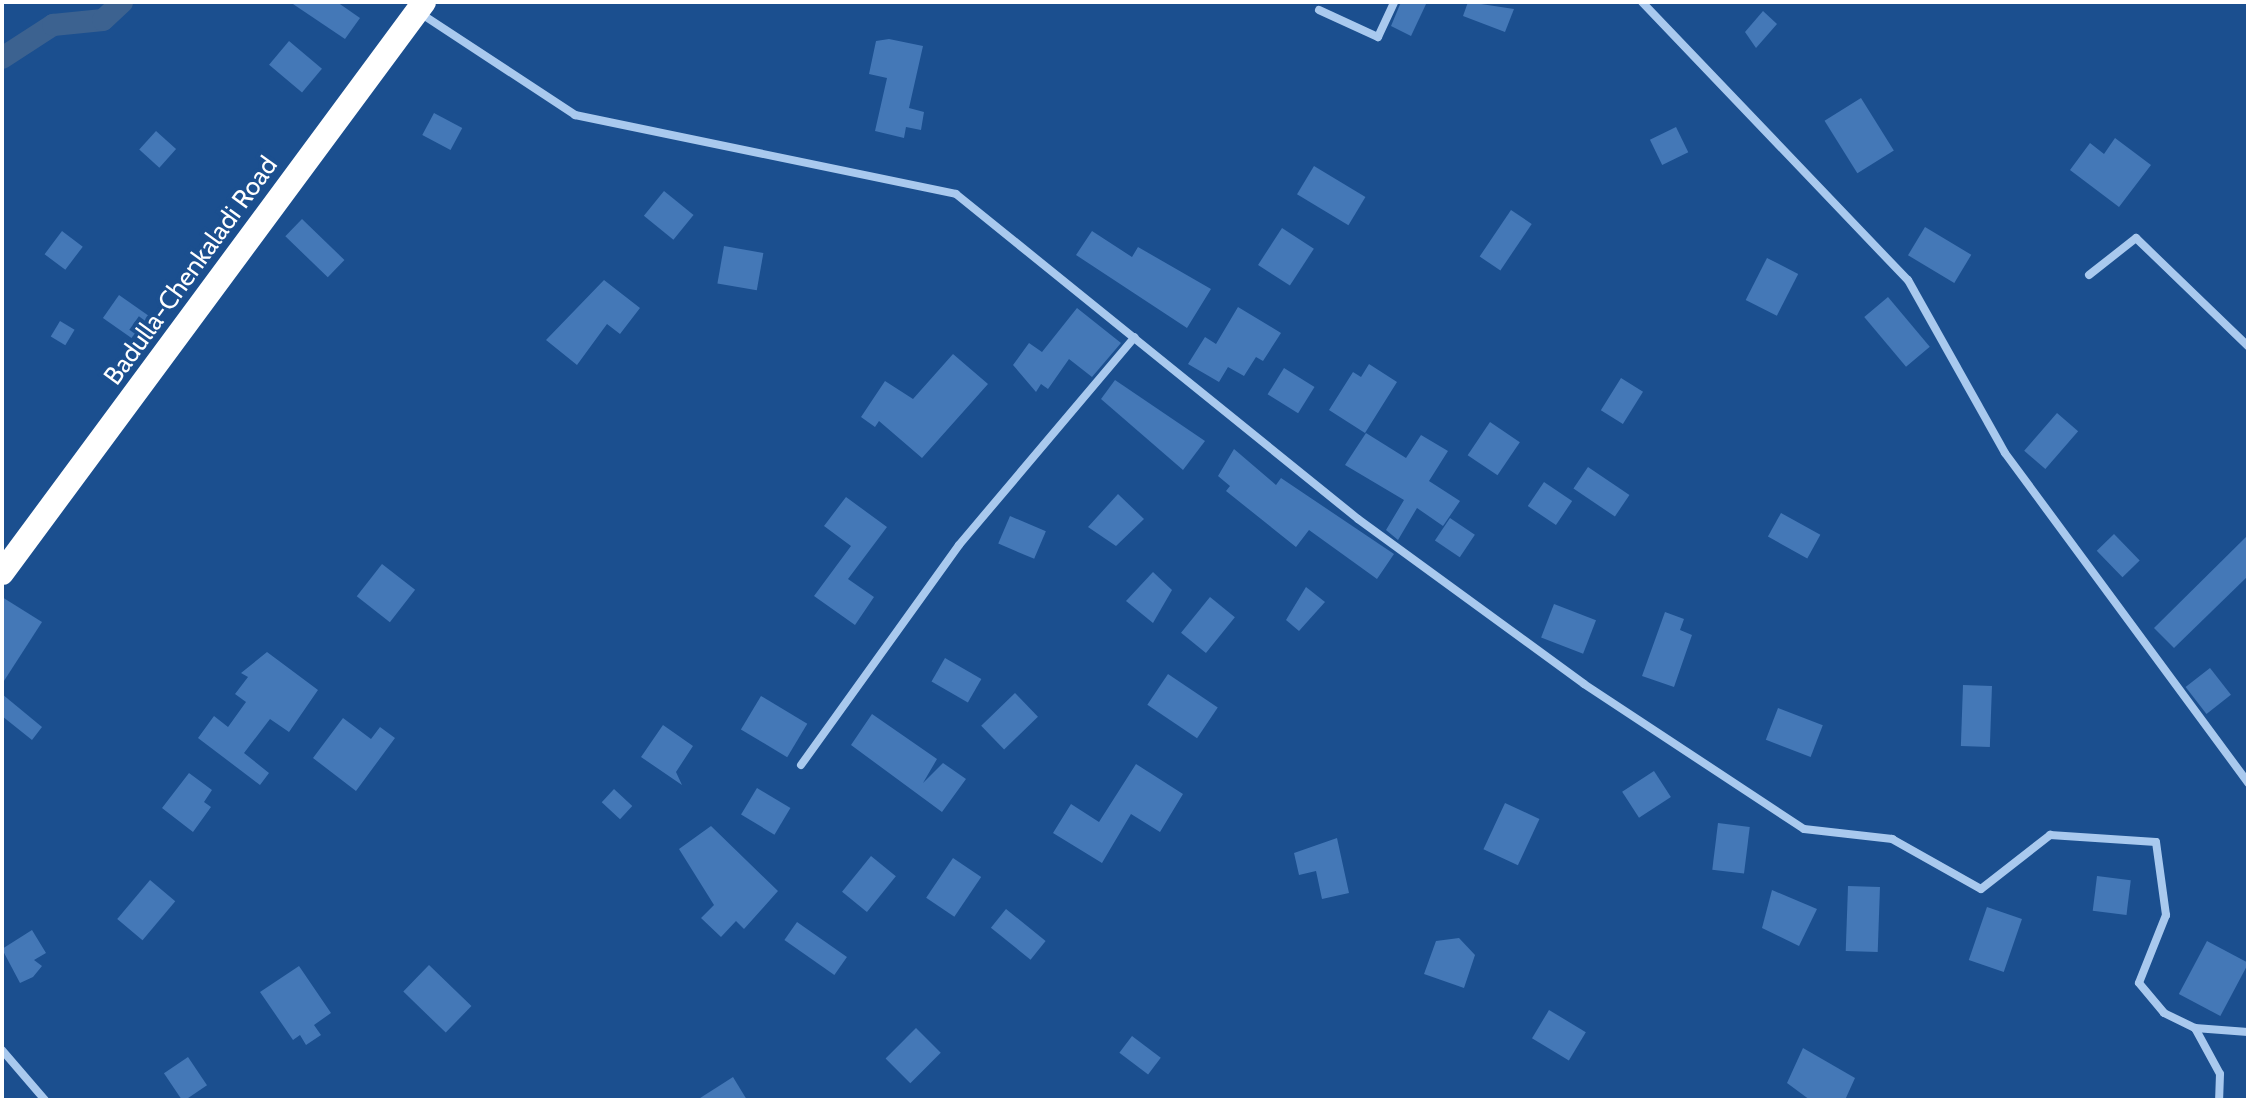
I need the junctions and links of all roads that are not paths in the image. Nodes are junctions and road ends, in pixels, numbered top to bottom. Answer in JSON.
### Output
{"nodes":[{"id":1,"x":1394,"y":2,"type":"edge"},
{"id":2,"x":1642,"y":2,"type":"edge"},
{"id":3,"x":421,"y":7,"type":"edge"},
{"id":4,"x":1319,"y":10,"type":"dead end"},
{"id":5,"x":2089,"y":275,"type":"dead end"},
{"id":6,"x":1135,"y":337,"type":"junction"},
{"id":7,"x":2248,"y":346,"type":"edge"},
{"id":8,"x":2,"y":573,"type":"edge"},
{"id":9,"x":801,"y":765,"type":"dead end"},
{"id":10,"x":2248,"y":783,"type":"edge"},
{"id":11,"x":2195,"y":1028,"type":"junction"},
{"id":12,"x":2248,"y":1032,"type":"edge"},
{"id":13,"x":2,"y":1050,"type":"edge"},
{"id":14,"x":45,"y":1100,"type":"edge"},
{"id":15,"x":2219,"y":1100,"type":"edge"}],
"edges":[{"from":1,"to":4,"type":"street"},
{"from":2,"to":10,"type":"street"},
{"from":3,"to":6,"type":"street"},
{"from":3,"to":8,"type":"highway","name":"Badulla-Chenkaladi Road"},
{"from":5,"to":7,"type":"street"},
{"from":6,"to":9,"type":"street"},
{"from":6,"to":11,"type":"street"},
{"from":11,"to":12,"type":"street"},
{"from":11,"to":15,"type":"street"},
{"from":13,"to":14,"type":"street"}]}
